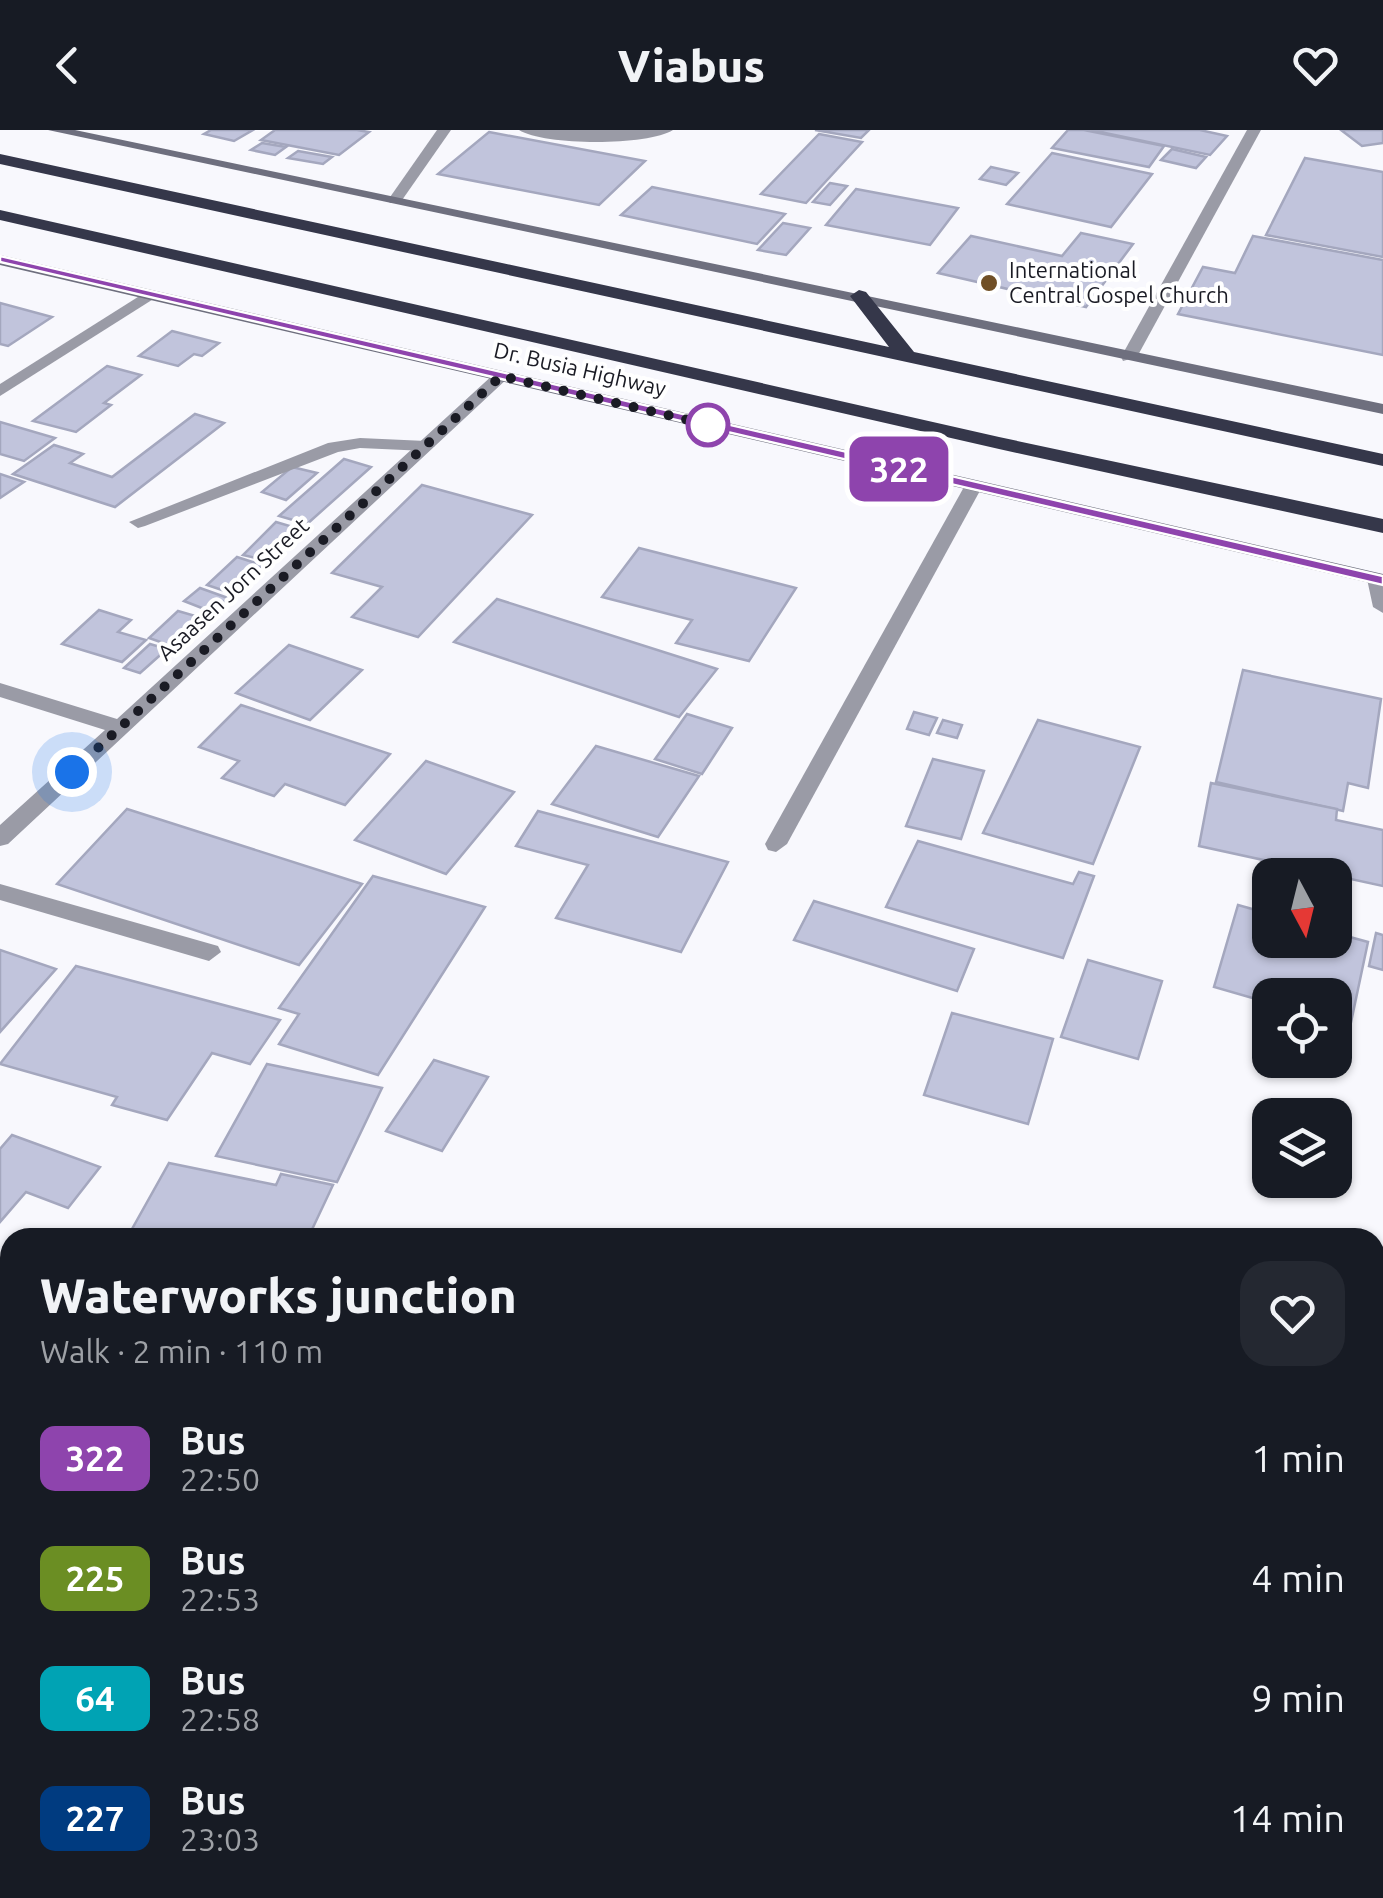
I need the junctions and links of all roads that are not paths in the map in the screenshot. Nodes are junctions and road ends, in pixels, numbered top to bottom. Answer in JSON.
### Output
{"nodes":[{"id":1,"x":56,"y":130,"type":"edge"},
{"id":2,"x":444,"y":130,"type":"edge"},
{"id":3,"x":526,"y":130,"type":"edge"},
{"id":4,"x":666,"y":130,"type":"edge"},
{"id":5,"x":1254,"y":130,"type":"edge"},
{"id":6,"x":0,"y":159,"type":"edge"},
{"id":7,"x":395,"y":200,"type":"junction"},
{"id":8,"x":0,"y":215,"type":"edge"},
{"id":9,"x":0,"y":260,"type":"edge"},
{"id":10,"x":149,"y":294,"type":"junction"},
{"id":11,"x":859,"y":296,"type":"junction"},
{"id":12,"x":908,"y":357,"type":"junction"},
{"id":13,"x":1129,"y":357,"type":"junction"},
{"id":14,"x":501,"y":376,"type":"junction"},
{"id":15,"x":0,"y":391,"type":"edge"},
{"id":16,"x":1383,"y":409,"type":"edge"},
{"id":17,"x":426,"y":446,"type":"junction"},
{"id":18,"x":1383,"y":460,"type":"edge"},
{"id":19,"x":973,"y":487,"type":"junction"},
{"id":20,"x":138,"y":522,"type":"dead end"},
{"id":21,"x":1383,"y":526,"type":"edge"},
{"id":22,"x":1380,"y":580,"type":"edge"},
{"id":23,"x":1383,"y":607,"type":"edge"},
{"id":24,"x":0,"y":690,"type":"edge"},
{"id":25,"x":120,"y":727,"type":"junction"},
{"id":26,"x":0,"y":838,"type":"edge"},
{"id":27,"x":776,"y":844,"type":"dead end"},
{"id":28,"x":0,"y":892,"type":"edge"},
{"id":29,"x":209,"y":952,"type":"dead end"}],
"edges":[{"from":1,"to":7,"type":"street"},
{"from":2,"to":7,"type":"street"},
{"from":3,"to":4,"type":"street"},
{"from":5,"to":13,"type":"street"},
{"from":6,"to":12,"type":"highway"},
{"from":7,"to":11,"type":"street"},
{"from":8,"to":21,"type":"highway","name":"Dr. Busia Highway"},
{"from":9,"to":10,"type":"street","name":"Dr. Busia Highway"},
{"from":10,"to":14,"type":"street","name":"Dr. Busia Highway"},
{"from":10,"to":15,"type":"street"},
{"from":11,"to":12,"type":"highway"},
{"from":11,"to":13,"type":"street"},
{"from":12,"to":18,"type":"highway"},
{"from":13,"to":16,"type":"street"},
{"from":14,"to":17,"type":"street","name":"Asaasen Jorn Street"},
{"from":14,"to":19,"type":"street","name":"Dr. Busia Highway"},
{"from":17,"to":20,"type":"street"},
{"from":17,"to":25,"type":"street","name":"Asaasen Jorn Street"},
{"from":19,"to":22,"type":"street","name":"Dr. Busia Highway"},
{"from":19,"to":27,"type":"street"},
{"from":22,"to":23,"type":"street"},
{"from":24,"to":25,"type":"street"},
{"from":25,"to":26,"type":"street","name":"Asaasen Jorn Street"},
{"from":28,"to":29,"type":"street"}]}
